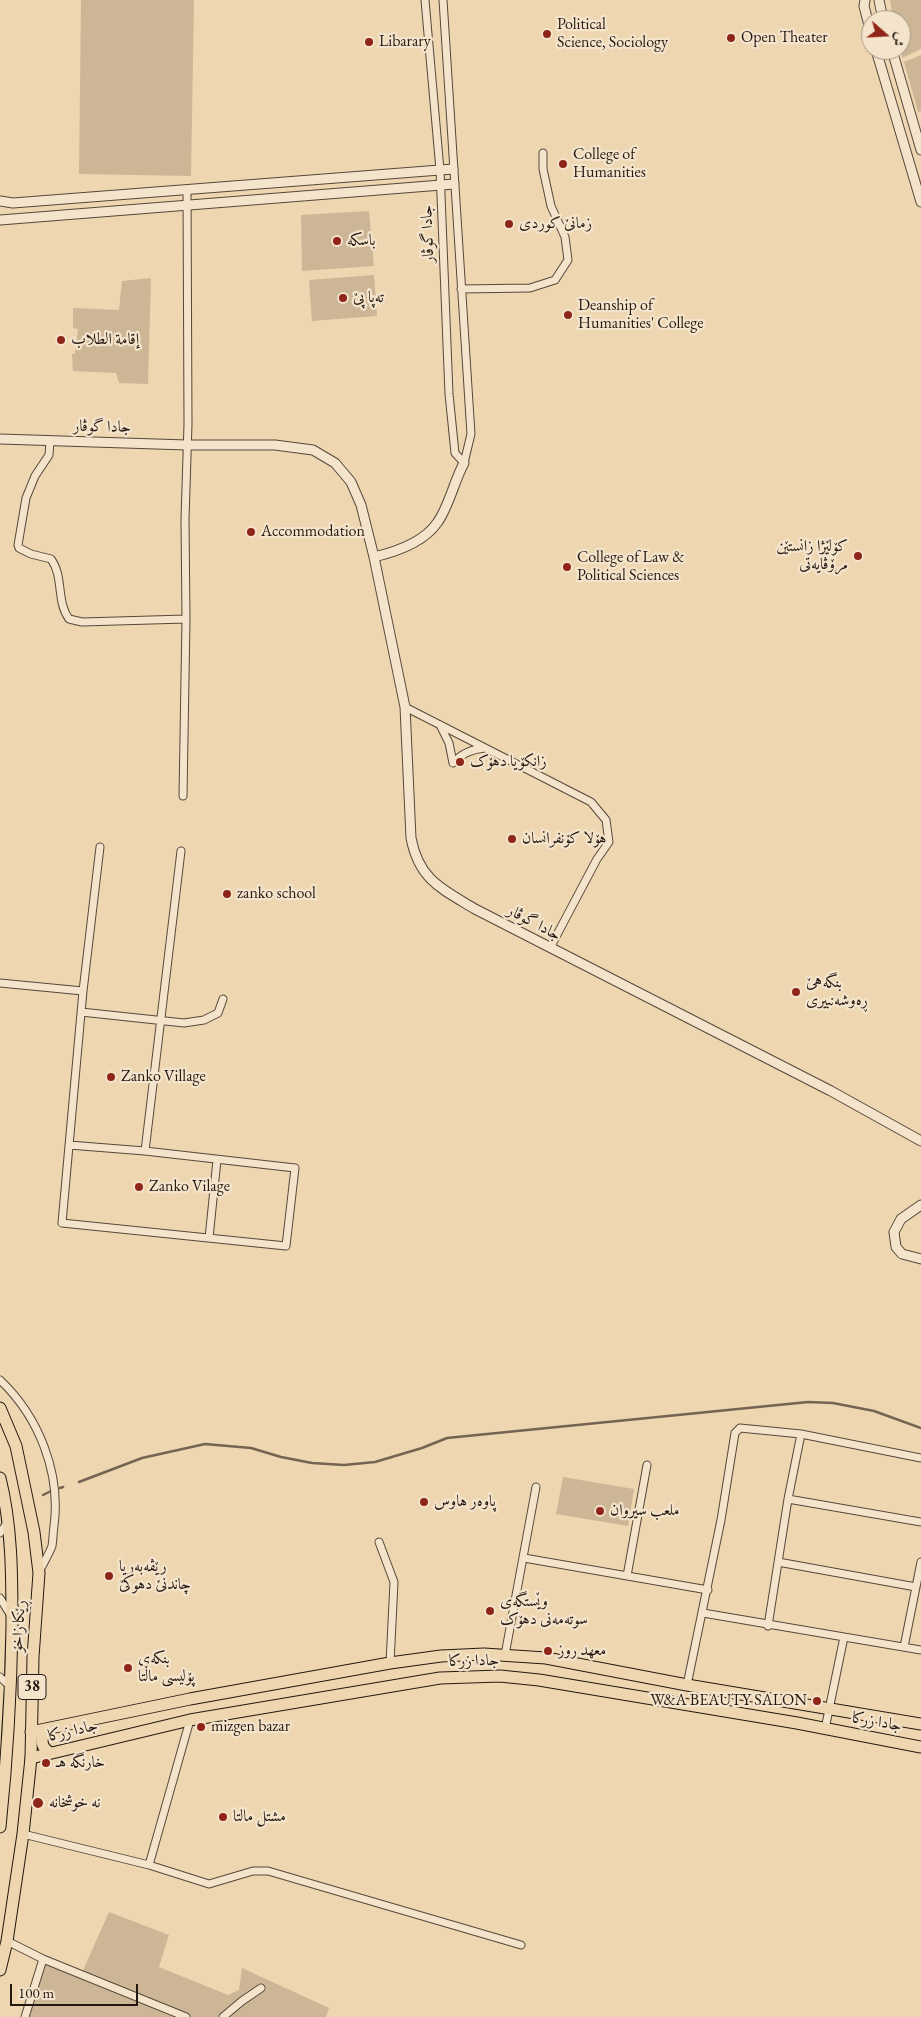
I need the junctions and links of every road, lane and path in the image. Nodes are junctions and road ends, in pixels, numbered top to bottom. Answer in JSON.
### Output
{"nodes":[{"id":1,"x":425,"y":0,"type":"edge"},
{"id":2,"x":443,"y":0,"type":"edge"},
{"id":3,"x":879,"y":60,"type":"edge"},
{"id":4,"x":895,"y":60,"type":"edge"},
{"id":5,"x":921,"y":150,"type":"edge"},
{"id":6,"x":542,"y":153,"type":"dead end"},
{"id":7,"x":454,"y":169,"type":"junction"},
{"id":8,"x":440,"y":170,"type":"junction"},
{"id":9,"x":441,"y":184,"type":"junction"},
{"id":10,"x":454,"y":184,"type":"junction"},
{"id":11,"x":187,"y":190,"type":"junction"},
{"id":12,"x":0,"y":201,"type":"edge"},
{"id":13,"x":921,"y":202,"type":"edge"},
{"id":14,"x":13,"y":203,"type":"junction"},
{"id":15,"x":188,"y":204,"type":"junction"},
{"id":16,"x":15,"y":218,"type":"junction"},
{"id":17,"x":0,"y":220,"type":"edge"},
{"id":18,"x":460,"y":290,"type":"junction"},
{"id":19,"x":0,"y":438,"type":"edge"},
{"id":20,"x":50,"y":441,"type":"junction"},
{"id":21,"x":187,"y":445,"type":"junction"},
{"id":22,"x":464,"y":463,"type":"junction"},
{"id":23,"x":374,"y":557,"type":"junction"},
{"id":24,"x":186,"y":619,"type":"junction"},
{"id":25,"x":405,"y":707,"type":"junction"},
{"id":26,"x":440,"y":725,"type":"junction"},
{"id":27,"x":488,"y":748,"type":"junction"},
{"id":28,"x":183,"y":796,"type":"dead end"},
{"id":29,"x":100,"y":847,"type":"dead end"},
{"id":30,"x":181,"y":851,"type":"dead end"},
{"id":31,"x":554,"y":950,"type":"junction"},
{"id":32,"x":0,"y":983,"type":"edge"},
{"id":33,"x":83,"y":991,"type":"junction"},
{"id":34,"x":223,"y":999,"type":"dead end"},
{"id":35,"x":81,"y":1012,"type":"junction"},
{"id":36,"x":160,"y":1022,"type":"junction"},
{"id":37,"x":921,"y":1140,"type":"edge"},
{"id":38,"x":69,"y":1146,"type":"junction"},
{"id":39,"x":145,"y":1152,"type":"junction"},
{"id":40,"x":218,"y":1160,"type":"junction"},
{"id":41,"x":921,"y":1205,"type":"edge"},
{"id":42,"x":209,"y":1238,"type":"junction"},
{"id":43,"x":921,"y":1259,"type":"edge"},
{"id":44,"x":0,"y":1380,"type":"edge"},
{"id":45,"x":0,"y":1409,"type":"edge"},
{"id":46,"x":801,"y":1434,"type":"junction"},
{"id":47,"x":921,"y":1458,"type":"edge"},
{"id":48,"x":647,"y":1465,"type":"dead end"},
{"id":49,"x":0,"y":1478,"type":"edge"},
{"id":50,"x":536,"y":1487,"type":"dead end"},
{"id":51,"x":788,"y":1499,"type":"junction"},
{"id":52,"x":8,"y":1520,"type":"junction"},
{"id":53,"x":921,"y":1522,"type":"edge"},
{"id":54,"x":0,"y":1533,"type":"edge"},
{"id":55,"x":379,"y":1542,"type":"dead end"},
{"id":56,"x":524,"y":1558,"type":"junction"},
{"id":57,"x":778,"y":1562,"type":"junction"},
{"id":58,"x":921,"y":1562,"type":"edge"},
{"id":59,"x":39,"y":1573,"type":"junction"},
{"id":60,"x":627,"y":1576,"type":"junction"},
{"id":61,"x":916,"y":1587,"type":"junction"},
{"id":62,"x":708,"y":1590,"type":"junction"},
{"id":63,"x":0,"y":1598,"type":"edge"},
{"id":64,"x":703,"y":1613,"type":"junction"},
{"id":65,"x":12,"y":1616,"type":"junction"},
{"id":66,"x":768,"y":1626,"type":"junction"},
{"id":67,"x":844,"y":1638,"type":"junction"},
{"id":68,"x":904,"y":1647,"type":"junction"},
{"id":69,"x":921,"y":1650,"type":"edge"},
{"id":70,"x":505,"y":1655,"type":"junction"},
{"id":71,"x":390,"y":1663,"type":"junction"},
{"id":72,"x":0,"y":1677,"type":"edge"},
{"id":73,"x":687,"y":1685,"type":"junction"},
{"id":74,"x":11,"y":1687,"type":"junction"},
{"id":75,"x":829,"y":1709,"type":"junction"},
{"id":76,"x":190,"y":1720,"type":"junction"},
{"id":77,"x":921,"y":1724,"type":"edge"},
{"id":78,"x":48,"y":1729,"type":"junction"},
{"id":79,"x":824,"y":1729,"type":"junction"},
{"id":80,"x":31,"y":1732,"type":"junction"},
{"id":81,"x":921,"y":1747,"type":"edge"},
{"id":82,"x":51,"y":1753,"type":"junction"},
{"id":83,"x":31,"y":1758,"type":"junction"},
{"id":84,"x":3,"y":1778,"type":"edge"},
{"id":85,"x":0,"y":1827,"type":"edge"},
{"id":86,"x":23,"y":1834,"type":"junction"},
{"id":87,"x":150,"y":1865,"type":"junction"},
{"id":88,"x":7,"y":1941,"type":"junction"},
{"id":89,"x":521,"y":1945,"type":"dead end"},
{"id":90,"x":43,"y":1959,"type":"junction"},
{"id":91,"x":0,"y":1970,"type":"edge"},
{"id":92,"x":262,"y":1988,"type":"dead end"},
{"id":93,"x":25,"y":2017,"type":"edge"},
{"id":94,"x":186,"y":2017,"type":"edge"},
{"id":95,"x":223,"y":2017,"type":"edge"}],
"edges":[{"from":1,"to":8,"type":"street","name":"جادا گوڤار"},
{"from":2,"to":7,"type":"street","name":"جادا گوڤار"},
{"from":3,"to":13,"type":"street"},
{"from":4,"to":5,"type":"street"},
{"from":6,"to":18,"type":"street"},
{"from":7,"to":8,"type":"street"},
{"from":7,"to":10,"type":"street","name":"جادا گوڤار"},
{"from":8,"to":9,"type":"street","name":"جادا گوڤار"},
{"from":8,"to":11,"type":"street"},
{"from":9,"to":10,"type":"street"},
{"from":9,"to":15,"type":"street"},
{"from":9,"to":22,"type":"street","name":"جادا گوڤار"},
{"from":10,"to":18,"type":"street","name":"جادا گوڤار"},
{"from":11,"to":14,"type":"street"},
{"from":11,"to":15,"type":"street"},
{"from":12,"to":14,"type":"street"},
{"from":14,"to":16,"type":"street"},
{"from":15,"to":16,"type":"street"},
{"from":15,"to":21,"type":"street"},
{"from":16,"to":17,"type":"street"},
{"from":18,"to":22,"type":"street","name":"جادا گوڤار"},
{"from":19,"to":20,"type":"street","name":"جادا گوڤار"},
{"from":20,"to":21,"type":"street","name":"جادا گوڤار"},
{"from":20,"to":24,"type":"street"},
{"from":21,"to":23,"type":"street","name":"جادا گوڤار"},
{"from":21,"to":24,"type":"street"},
{"from":22,"to":23,"type":"street","name":"جادا گوڤار"},
{"from":23,"to":25,"type":"street","name":"جادا گوڤار"},
{"from":24,"to":28,"type":"street"},
{"from":25,"to":26,"type":"street"},
{"from":25,"to":31,"type":"street","name":"جادا گوڤار"},
{"from":26,"to":27,"type":"street"},
{"from":26,"to":27,"type":"street"},
{"from":27,"to":31,"type":"street"},
{"from":29,"to":33,"type":"street"},
{"from":30,"to":36,"type":"street"},
{"from":31,"to":37,"type":"street","name":"جادا گوڤار"},
{"from":32,"to":33,"type":"street"},
{"from":33,"to":35,"type":"street"},
{"from":34,"to":36,"type":"street"},
{"from":35,"to":36,"type":"street"},
{"from":35,"to":38,"type":"street"},
{"from":36,"to":39,"type":"street"},
{"from":38,"to":39,"type":"street"},
{"from":38,"to":42,"type":"street"},
{"from":39,"to":40,"type":"street"},
{"from":40,"to":42,"type":"street"},
{"from":40,"to":42,"type":"street"},
{"from":41,"to":43,"type":"street"},
{"from":44,"to":59,"type":"street"},
{"from":45,"to":59,"type":"main road","name":"ڕێکا زاخۆ","number":"38"},
{"from":46,"to":47,"type":"street"},
{"from":46,"to":51,"type":"street"},
{"from":46,"to":62,"type":"street"},
{"from":48,"to":60,"type":"street"},
{"from":49,"to":52,"type":"main road","name":"ڕێکا زاخۆ","number":"38"},
{"from":50,"to":56,"type":"street"},
{"from":51,"to":53,"type":"street"},
{"from":51,"to":57,"type":"street"},
{"from":52,"to":54,"type":"street"},
{"from":52,"to":65,"type":"main road","name":"ڕێکا زاخۆ","number":"38"},
{"from":55,"to":71,"type":"street"},
{"from":56,"to":60,"type":"street"},
{"from":56,"to":70,"type":"street"},
{"from":57,"to":61,"type":"street"},
{"from":57,"to":66,"type":"street"},
{"from":58,"to":61,"type":"street"},
{"from":59,"to":80,"type":"main road","name":"ڕێکا زاخۆ","number":"38"},
{"from":60,"to":62,"type":"street"},
{"from":61,"to":68,"type":"street"},
{"from":62,"to":64,"type":"street"},
{"from":63,"to":65,"type":"street"},
{"from":64,"to":66,"type":"street"},
{"from":64,"to":73,"type":"street"},
{"from":65,"to":74,"type":"main road","name":"ڕێکا زاخۆ","number":"38"},
{"from":66,"to":67,"type":"street"},
{"from":67,"to":68,"type":"street"},
{"from":67,"to":75,"type":"street"},
{"from":68,"to":69,"type":"street"},
{"from":70,"to":71,"type":"main road","name":"جادا زرکا"},
{"from":70,"to":73,"type":"main road","name":"جادا زرکا"},
{"from":71,"to":78,"type":"main road","name":"جادا زرکا"},
{"from":72,"to":74,"type":"street"},
{"from":73,"to":75,"type":"main road","name":"جادا زرکا"},
{"from":74,"to":84,"type":"main road","name":"ڕێکا زاخۆ","number":"38"},
{"from":75,"to":77,"type":"main road","name":"جادا زرکا"},
{"from":75,"to":79,"type":"street"},
{"from":76,"to":79,"type":"main road","name":"جادا زرکا"},
{"from":76,"to":82,"type":"main road","name":"جادا زرکا"},
{"from":76,"to":87,"type":"street"},
{"from":78,"to":80,"type":"main road","name":"جادا زرکا"},
{"from":78,"to":82,"type":"main road"},
{"from":79,"to":81,"type":"main road","name":"جادا زرکا"},
{"from":80,"to":83,"type":"main road","name":"ڕێکا زاخۆ","number":"38"},
{"from":82,"to":83,"type":"main road","name":"جادا زرکا"},
{"from":83,"to":86,"type":"main road","name":"ڕێکا زاخۆ","number":"38"},
{"from":84,"to":85,"type":"main road","name":"ڕێکا زاخۆ","number":"38"},
{"from":86,"to":87,"type":"street"},
{"from":86,"to":88,"type":"main road","name":"ڕێکا زاخۆ","number":"38"},
{"from":87,"to":89,"type":"street"},
{"from":88,"to":90,"type":"street"},
{"from":88,"to":91,"type":"main road","name":"ڕێکا زاخۆ","number":"38"},
{"from":90,"to":93,"type":"street"},
{"from":90,"to":94,"type":"street"},
{"from":92,"to":95,"type":"street"}]}
